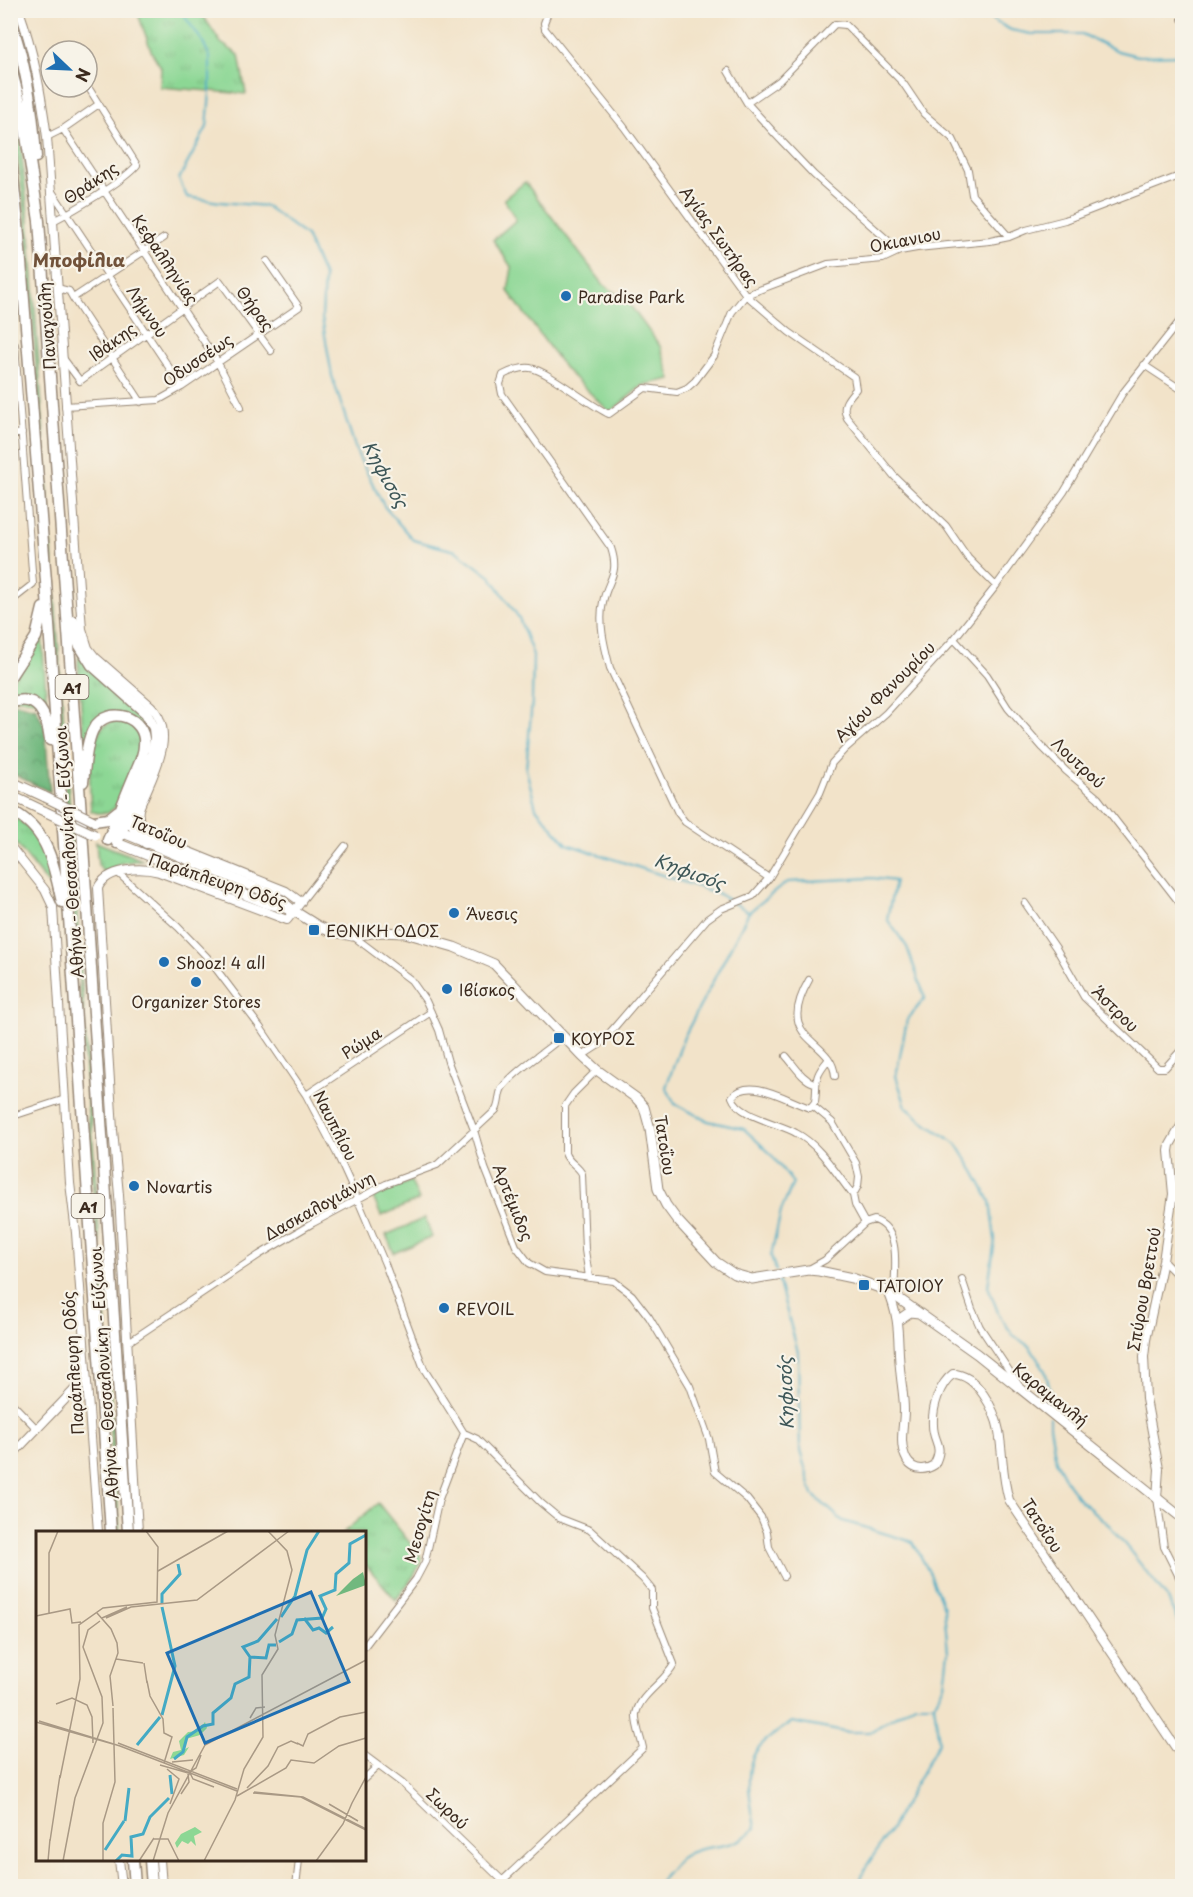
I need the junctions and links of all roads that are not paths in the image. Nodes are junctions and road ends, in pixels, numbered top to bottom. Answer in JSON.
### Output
{"nodes":[{"id":1,"x":19,"y":10,"type":"edge"},
{"id":2,"x":549,"y":10,"type":"edge"},
{"id":3,"x":10,"y":19,"type":"edge"},
{"id":4,"x":10,"y":65,"type":"edge"},
{"id":5,"x":728,"y":71,"type":"dead end"},
{"id":6,"x":96,"y":99,"type":"edge"},
{"id":7,"x":747,"y":103,"type":"junction"},
{"id":8,"x":99,"y":104,"type":"junction"},
{"id":9,"x":63,"y":129,"type":"junction"},
{"id":10,"x":47,"y":137,"type":"junction"},
{"id":11,"x":10,"y":150,"type":"edge"},
{"id":12,"x":1179,"y":176,"type":"edge"},
{"id":13,"x":1182,"y":184,"type":"edge"},
{"id":14,"x":51,"y":190,"type":"junction"},
{"id":15,"x":104,"y":190,"type":"junction"},
{"id":16,"x":67,"y":214,"type":"junction"},
{"id":17,"x":39,"y":221,"type":"junction"},
{"id":18,"x":53,"y":221,"type":"junction"},
{"id":19,"x":1009,"y":237,"type":"junction"},
{"id":20,"x":164,"y":238,"type":"dead end"},
{"id":21,"x":900,"y":251,"type":"junction"},
{"id":22,"x":143,"y":252,"type":"junction"},
{"id":23,"x":267,"y":261,"type":"dead end"},
{"id":24,"x":107,"y":275,"type":"junction"},
{"id":25,"x":220,"y":281,"type":"joint"},
{"id":26,"x":57,"y":288,"type":"junction"},
{"id":27,"x":746,"y":295,"type":"junction"},
{"id":28,"x":74,"y":298,"type":"junction"},
{"id":29,"x":182,"y":307,"type":"junction"},
{"id":30,"x":1182,"y":318,"type":"edge"},
{"id":31,"x":146,"y":332,"type":"junction"},
{"id":32,"x":258,"y":334,"type":"junction"},
{"id":33,"x":13,"y":345,"type":"edge"},
{"id":34,"x":270,"y":351,"type":"dead end"},
{"id":35,"x":62,"y":357,"type":"junction"},
{"id":36,"x":113,"y":357,"type":"junction"},
{"id":37,"x":217,"y":362,"type":"junction"},
{"id":38,"x":1144,"y":364,"type":"junction"},
{"id":39,"x":182,"y":387,"type":"junction"},
{"id":40,"x":1182,"y":390,"type":"edge"},
{"id":41,"x":141,"y":402,"type":"junction"},
{"id":42,"x":65,"y":406,"type":"junction"},
{"id":43,"x":241,"y":407,"type":"dead end"},
{"id":44,"x":12,"y":433,"type":"edge"},
{"id":45,"x":22,"y":433,"type":"junction"},
{"id":46,"x":63,"y":574,"type":"junction"},
{"id":47,"x":46,"y":581,"type":"junction"},
{"id":48,"x":996,"y":586,"type":"junction"},
{"id":49,"x":10,"y":602,"type":"edge"},
{"id":50,"x":954,"y":639,"type":"junction"},
{"id":51,"x":10,"y":677,"type":"edge"},
{"id":52,"x":10,"y":703,"type":"edge"},
{"id":53,"x":58,"y":766,"type":"junction"},
{"id":54,"x":10,"y":781,"type":"edge"},
{"id":55,"x":10,"y":795,"type":"edge"},
{"id":56,"x":80,"y":800,"type":"junction"},
{"id":57,"x":128,"y":805,"type":"junction"},
{"id":58,"x":10,"y":810,"type":"edge"},
{"id":59,"x":94,"y":821,"type":"junction"},
{"id":60,"x":117,"y":830,"type":"junction"},
{"id":61,"x":112,"y":842,"type":"junction"},
{"id":62,"x":147,"y":843,"type":"junction"},
{"id":63,"x":10,"y":846,"type":"edge"},
{"id":64,"x":345,"y":846,"type":"dead end"},
{"id":65,"x":118,"y":873,"type":"junction"},
{"id":66,"x":769,"y":878,"type":"junction"},
{"id":67,"x":301,"y":902,"type":"junction"},
{"id":68,"x":1025,"y":903,"type":"dead end"},
{"id":69,"x":1182,"y":906,"type":"edge"},
{"id":70,"x":294,"y":911,"type":"junction"},
{"id":71,"x":69,"y":935,"type":"junction"},
{"id":72,"x":352,"y":936,"type":"junction"},
{"id":73,"x":809,"y":980,"type":"dead end"},
{"id":74,"x":431,"y":1012,"type":"junction"},
{"id":75,"x":564,"y":1036,"type":"junction"},
{"id":76,"x":1182,"y":1048,"type":"edge"},
{"id":77,"x":582,"y":1056,"type":"junction"},
{"id":78,"x":786,"y":1056,"type":"dead end"},
{"id":79,"x":828,"y":1060,"type":"junction"},
{"id":80,"x":597,"y":1070,"type":"junction"},
{"id":81,"x":835,"y":1076,"type":"dead end"},
{"id":82,"x":814,"y":1083,"type":"junction"},
{"id":83,"x":306,"y":1095,"type":"junction"},
{"id":84,"x":65,"y":1100,"type":"junction"},
{"id":85,"x":813,"y":1106,"type":"junction"},
{"id":86,"x":10,"y":1117,"type":"edge"},
{"id":87,"x":1182,"y":1124,"type":"edge"},
{"id":88,"x":474,"y":1130,"type":"junction"},
{"id":89,"x":853,"y":1195,"type":"junction"},
{"id":90,"x":357,"y":1198,"type":"junction"},
{"id":91,"x":865,"y":1223,"type":"junction"},
{"id":92,"x":1163,"y":1261,"type":"junction"},
{"id":93,"x":808,"y":1270,"type":"junction"},
{"id":94,"x":589,"y":1277,"type":"junction"},
{"id":95,"x":962,"y":1279,"type":"dead end"},
{"id":96,"x":1182,"y":1280,"type":"edge"},
{"id":97,"x":893,"y":1295,"type":"junction"},
{"id":98,"x":921,"y":1314,"type":"junction"},
{"id":99,"x":900,"y":1319,"type":"junction"},
{"id":100,"x":898,"y":1332,"type":"junction"},
{"id":101,"x":127,"y":1343,"type":"junction"},
{"id":102,"x":86,"y":1382,"type":"junction"},
{"id":103,"x":1022,"y":1389,"type":"junction"},
{"id":104,"x":10,"y":1401,"type":"edge"},
{"id":105,"x":36,"y":1428,"type":"junction"},
{"id":106,"x":464,"y":1433,"type":"junction"},
{"id":107,"x":10,"y":1456,"type":"edge"},
{"id":108,"x":1157,"y":1498,"type":"junction"},
{"id":109,"x":1182,"y":1518,"type":"edge"},
{"id":110,"x":98,"y":1531,"type":"edge"},
{"id":111,"x":111,"y":1531,"type":"edge"},
{"id":112,"x":128,"y":1531,"type":"edge"},
{"id":113,"x":138,"y":1531,"type":"edge"},
{"id":114,"x":784,"y":1576,"type":"dead end"},
{"id":115,"x":1182,"y":1583,"type":"edge"},
{"id":116,"x":366,"y":1644,"type":"edge"},
{"id":117,"x":366,"y":1757,"type":"edge"},
{"id":118,"x":1182,"y":1757,"type":"edge"},
{"id":119,"x":378,"y":1766,"type":"junction"},
{"id":120,"x":366,"y":1777,"type":"edge"},
{"id":121,"x":119,"y":1861,"type":"edge"},
{"id":122,"x":133,"y":1861,"type":"edge"},
{"id":123,"x":150,"y":1861,"type":"edge"},
{"id":124,"x":160,"y":1861,"type":"edge"},
{"id":125,"x":299,"y":1861,"type":"edge"},
{"id":126,"x":502,"y":1881,"type":"junction"},
{"id":127,"x":122,"y":1887,"type":"edge"},
{"id":128,"x":135,"y":1887,"type":"edge"},
{"id":129,"x":152,"y":1887,"type":"edge"},
{"id":130,"x":162,"y":1887,"type":"edge"},
{"id":131,"x":296,"y":1887,"type":"edge"},
{"id":132,"x":508,"y":1887,"type":"edge"}],
"edges":[{"from":1,"to":10,"type":"street"},
{"from":2,"to":27,"type":"street","name":"Αγίας Σωτήρας"},
{"from":3,"to":17,"type":"highway"},
{"from":4,"to":17,"type":"highway","name":"Αθήνα - Θεσσαλονίκη - Εύζωνοι","number":"Α1"},
{"from":5,"to":7,"type":"street"},
{"from":6,"to":8,"type":"street"},
{"from":7,"to":19,"type":"street"},
{"from":7,"to":21,"type":"street"},
{"from":8,"to":9,"type":"street"},
{"from":8,"to":15,"type":"street","name":"Θράκης"},
{"from":9,"to":10,"type":"street"},
{"from":9,"to":15,"type":"street","name":"Κεφαλληνίας"},
{"from":10,"to":14,"type":"street","name":"Παναγούλη"},
{"from":11,"to":47,"type":"highway","name":"Αθήνα - Θεσσαλονίκη - Εύζωνοι","number":"Α1"},
{"from":12,"to":13,"type":"street"},
{"from":12,"to":19,"type":"street","name":"Οκιανιου"},
{"from":14,"to":16,"type":"street","name":"Λήμνου"},
{"from":14,"to":18,"type":"street","name":"Παναγούλη"},
{"from":15,"to":16,"type":"street","name":"Θράκης"},
{"from":15,"to":22,"type":"street","name":"Κεφαλληνίας"},
{"from":16,"to":18,"type":"street","name":"Θράκης"},
{"from":16,"to":24,"type":"street","name":"Λήμνου"},
{"from":17,"to":46,"type":"highway","name":"Αθήνα - Θεσσαλονίκη - Εύζωνοι","number":"Α1"},
{"from":18,"to":26,"type":"street","name":"Παναγούλη"},
{"from":19,"to":21,"type":"street","name":"Οκιανιου"},
{"from":20,"to":22,"type":"street"},
{"from":21,"to":27,"type":"street","name":"Οκιανιου"},
{"from":22,"to":24,"type":"street"},
{"from":22,"to":29,"type":"street","name":"Κεφαλληνίας"},
{"from":23,"to":32,"type":"street","name":"Οδυσσέως"},
{"from":24,"to":28,"type":"street"},
{"from":24,"to":31,"type":"street","name":"Λήμνου"},
{"from":25,"to":29,"type":"street","name":"Ιθάκης"},
{"from":25,"to":32,"type":"street","name":"Θήρας"},
{"from":26,"to":28,"type":"street"},
{"from":26,"to":35,"type":"street","name":"Παναγούλη"},
{"from":27,"to":48,"type":"street","name":"Αγίας Σωτήρας"},
{"from":27,"to":66,"type":"street"},
{"from":28,"to":36,"type":"street"},
{"from":29,"to":31,"type":"street","name":"Ιθάκης"},
{"from":29,"to":37,"type":"street","name":"Κεφαλληνίας"},
{"from":30,"to":38,"type":"street","name":"Αγίου Φανουρίου"},
{"from":31,"to":36,"type":"street","name":"Ιθάκης"},
{"from":31,"to":39,"type":"street","name":"Λήμνου"},
{"from":32,"to":34,"type":"street","name":"Θήρας"},
{"from":32,"to":37,"type":"street","name":"Οδυσσέως"},
{"from":33,"to":45,"type":"street"},
{"from":35,"to":36,"type":"street","name":"Ιθάκης"},
{"from":35,"to":42,"type":"street","name":"Παναγούλη"},
{"from":36,"to":41,"type":"street"},
{"from":37,"to":39,"type":"street","name":"Οδυσσέως"},
{"from":37,"to":43,"type":"street","name":"Κεφαλληνίας"},
{"from":38,"to":40,"type":"street"},
{"from":38,"to":48,"type":"street","name":"Αγίου Φανουρίου"},
{"from":39,"to":41,"type":"street","name":"Οδυσσέως"},
{"from":41,"to":42,"type":"street","name":"Οδυσσέως"},
{"from":42,"to":67,"type":"street","name":"Παράπλευρη Οδός"},
{"from":44,"to":45,"type":"street"},
{"from":45,"to":49,"type":"street"},
{"from":46,"to":56,"type":"highway","name":"Αθήνα - Θεσσαλονίκη - Εύζωνοι","number":"Α1"},
{"from":46,"to":57,"type":"highway"},
{"from":47,"to":51,"type":"highway"},
{"from":47,"to":53,"type":"highway","name":"Αθήνα - Θεσσαλονίκη - Εύζωνοι","number":"Α1"},
{"from":48,"to":50,"type":"street","name":"Αγίου Φανουρίου"},
{"from":50,"to":66,"type":"street","name":"Αγίου Φανουρίου"},
{"from":50,"to":69,"type":"street","name":"Λουτρού"},
{"from":52,"to":53,"type":"highway"},
{"from":53,"to":71,"type":"highway","name":"Αθήνα - Θεσσαλονίκη - Εύζωνοι","number":"Α1"},
{"from":54,"to":59,"type":"main road","name":"Τατοΐου","bridge":true},
{"from":55,"to":61,"type":"main road","name":"Τατοΐου","bridge":true},
{"from":56,"to":57,"type":"highway"},
{"from":56,"to":112,"type":"highway","name":"Αθήνα - Θεσσαλονίκη - Εύζωνοι","number":"Α1"},
{"from":57,"to":59,"type":"highway"},
{"from":57,"to":60,"type":"highway"},
{"from":57,"to":62,"type":"highway"},
{"from":58,"to":71,"type":"highway"},
{"from":59,"to":60,"type":"main road","name":"Τατοΐου"},
{"from":60,"to":61,"type":"highway"},
{"from":60,"to":62,"type":"main road","name":"Τατοΐου"},
{"from":61,"to":70,"type":"main road","name":"Τατοΐου"},
{"from":62,"to":70,"type":"main road","name":"Τατοΐου"},
{"from":63,"to":84,"type":"street","name":"Παράπλευρη Οδός"},
{"from":64,"to":67,"type":"street"},
{"from":65,"to":70,"type":"street","name":"Παράπλευρη Οδός"},
{"from":65,"to":83,"type":"street","name":"Ναυπλίου"},
{"from":65,"to":101,"type":"street"},
{"from":66,"to":77,"type":"street","name":"Αγίου Φανουρίου"},
{"from":67,"to":70,"type":"street","name":"Παράπλευρη Οδός"},
{"from":68,"to":76,"type":"street","name":"Άστρου"},
{"from":70,"to":72,"type":"main road","name":"Τατοΐου"},
{"from":71,"to":111,"type":"highway","name":"Αθήνα - Θεσσαλονίκη - Εύζωνοι","number":"Α1"},
{"from":72,"to":74,"type":"street","name":"Αρτέμιδος"},
{"from":72,"to":75,"type":"main road","name":"Τατοΐου"},
{"from":73,"to":79,"type":"street"},
{"from":74,"to":83,"type":"street","name":"Ρώμα"},
{"from":74,"to":88,"type":"street","name":"Αρτέμιδος"},
{"from":75,"to":77,"type":"main road","name":"Τατοΐου"},
{"from":75,"to":88,"type":"street","name":"Δασκαλογιάννη"},
{"from":77,"to":80,"type":"main road","name":"Τατοΐου"},
{"from":78,"to":82,"type":"street"},
{"from":79,"to":81,"type":"street"},
{"from":79,"to":82,"type":"street"},
{"from":80,"to":93,"type":"main road","name":"Τατοΐου"},
{"from":80,"to":94,"type":"street"},
{"from":82,"to":85,"type":"street"},
{"from":83,"to":90,"type":"street","name":"Ναυπλίου"},
{"from":84,"to":86,"type":"street"},
{"from":84,"to":102,"type":"street","name":"Παράπλευρη Οδός"},
{"from":85,"to":89,"type":"street"},
{"from":85,"to":89,"type":"street"},
{"from":87,"to":92,"type":"street","name":"Σπύρου Βρεττού"},
{"from":88,"to":90,"type":"street","name":"Δασκαλογιάννη"},
{"from":88,"to":94,"type":"street","name":"Αρτέμιδος"},
{"from":89,"to":91,"type":"street"},
{"from":90,"to":101,"type":"street","name":"Δασκαλογιάννη"},
{"from":90,"to":106,"type":"street","name":"Ναυπλίου"},
{"from":91,"to":93,"type":"street"},
{"from":91,"to":97,"type":"street"},
{"from":92,"to":96,"type":"street"},
{"from":92,"to":108,"type":"street","name":"Σπύρου Βρεττού"},
{"from":93,"to":97,"type":"main road","name":"Τατοΐου"},
{"from":94,"to":114,"type":"street","name":"Αρτέμιδος"},
{"from":95,"to":103,"type":"street"},
{"from":97,"to":98,"type":"main road","name":"Καραμανλή"},
{"from":97,"to":99,"type":"street","name":"Τατοΐου"},
{"from":97,"to":100,"type":"street","name":"Τατοΐου"},
{"from":98,"to":99,"type":"main road"},
{"from":98,"to":103,"type":"main road","name":"Καραμανλή"},
{"from":99,"to":100,"type":"street","name":"Τατοΐου"},
{"from":100,"to":118,"type":"street","name":"Τατοΐου"},
{"from":101,"to":113,"type":"street"},
{"from":102,"to":105,"type":"street"},
{"from":102,"to":110,"type":"street","name":"Παράπλευρη Οδός"},
{"from":103,"to":108,"type":"main road","name":"Καραμανλή"},
{"from":104,"to":105,"type":"street"},
{"from":105,"to":107,"type":"street"},
{"from":106,"to":116,"type":"street","name":"Μεσογίτη"},
{"from":106,"to":126,"type":"street"},
{"from":108,"to":109,"type":"main road","name":"Καραμανλή"},
{"from":108,"to":115,"type":"street"},
{"from":117,"to":119,"type":"street","name":"Σωρού"},
{"from":119,"to":120,"type":"street"},
{"from":119,"to":126,"type":"street","name":"Σωρού"},
{"from":121,"to":127,"type":"street"},
{"from":122,"to":128,"type":"highway"},
{"from":123,"to":129,"type":"highway"},
{"from":124,"to":130,"type":"street"},
{"from":125,"to":131,"type":"street"},
{"from":126,"to":132,"type":"street","name":"Σωρού"}]}
